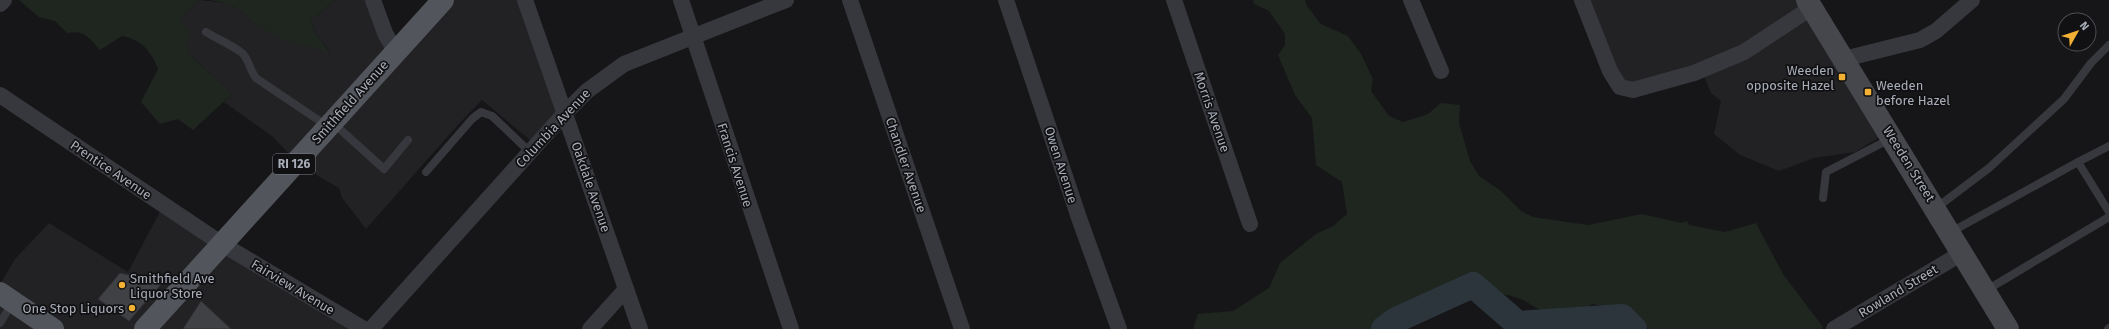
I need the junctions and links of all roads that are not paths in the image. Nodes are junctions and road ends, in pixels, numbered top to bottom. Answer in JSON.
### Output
{"nodes":[{"id":1,"x":4,"y":0,"type":"edge"},
{"id":2,"x":373,"y":0,"type":"edge"},
{"id":3,"x":443,"y":0,"type":"edge"},
{"id":4,"x":525,"y":0,"type":"edge"},
{"id":5,"x":681,"y":0,"type":"edge"},
{"id":6,"x":786,"y":0,"type":"edge"},
{"id":7,"x":850,"y":0,"type":"edge"},
{"id":8,"x":1006,"y":0,"type":"edge"},
{"id":9,"x":1174,"y":0,"type":"edge"},
{"id":10,"x":1411,"y":0,"type":"edge"},
{"id":11,"x":1582,"y":0,"type":"edge"},
{"id":12,"x":1972,"y":0,"type":"edge"},
{"id":13,"x":0,"y":4,"type":"edge"},
{"id":14,"x":1809,"y":4,"type":"edge"},
{"id":15,"x":206,"y":32,"type":"dead end"},
{"id":16,"x":694,"y":35,"type":"junction"},
{"id":17,"x":2109,"y":45,"type":"edge"},
{"id":18,"x":395,"y":51,"type":"junction"},
{"id":19,"x":1844,"y":59,"type":"junction"},
{"id":20,"x":1441,"y":71,"type":"dead end"},
{"id":21,"x":0,"y":95,"type":"edge"},
{"id":22,"x":565,"y":113,"type":"junction"},
{"id":23,"x":330,"y":124,"type":"junction"},
{"id":24,"x":1892,"y":137,"type":"junction"},
{"id":25,"x":408,"y":140,"type":"dead end"},
{"id":26,"x":2109,"y":146,"type":"edge"},
{"id":27,"x":530,"y":152,"type":"junction"},
{"id":28,"x":2078,"y":162,"type":"junction"},
{"id":29,"x":426,"y":172,"type":"dead end"},
{"id":30,"x":1823,"y":198,"type":"dead end"},
{"id":31,"x":1936,"y":208,"type":"junction"},
{"id":32,"x":2109,"y":212,"type":"edge"},
{"id":33,"x":2109,"y":217,"type":"edge"},
{"id":34,"x":1250,"y":224,"type":"dead end"},
{"id":35,"x":1951,"y":232,"type":"junction"},
{"id":36,"x":222,"y":244,"type":"junction"},
{"id":37,"x":1962,"y":252,"type":"junction"},
{"id":38,"x":626,"y":289,"type":"junction"},
{"id":39,"x":1985,"y":291,"type":"junction"},
{"id":40,"x":7,"y":297,"type":"edge"},
{"id":41,"x":0,"y":323,"type":"edge"},
{"id":42,"x":53,"y":329,"type":"edge"},
{"id":43,"x":146,"y":329,"type":"edge"},
{"id":44,"x":364,"y":329,"type":"edge"},
{"id":45,"x":371,"y":329,"type":"edge"},
{"id":46,"x":590,"y":329,"type":"edge"},
{"id":47,"x":640,"y":329,"type":"edge"},
{"id":48,"x":791,"y":329,"type":"edge"},
{"id":49,"x":962,"y":329,"type":"edge"},
{"id":50,"x":1119,"y":329,"type":"edge"},
{"id":51,"x":1834,"y":329,"type":"edge"},
{"id":52,"x":2008,"y":329,"type":"edge"}],
"edges":[{"from":1,"to":13,"type":"street"},
{"from":2,"to":18,"type":"street"},
{"from":3,"to":18,"type":"main road","name":"Smithfield Avenue","number":"RI 126"},
{"from":4,"to":22,"type":"street","name":"Oakdale Avenue"},
{"from":5,"to":16,"type":"street","name":"Francis Avenue"},
{"from":6,"to":16,"type":"street","name":"Columbia Avenue"},
{"from":7,"to":49,"type":"street","name":"Chandler Avenue"},
{"from":8,"to":50,"type":"street","name":"Owen Avenue"},
{"from":9,"to":34,"type":"street","name":"Morris Avenue"},
{"from":10,"to":20,"type":"street"},
{"from":11,"to":14,"type":"street"},
{"from":12,"to":19,"type":"street"},
{"from":14,"to":19,"type":"main road","name":"Weeden Street"},
{"from":15,"to":23,"type":"lane"},
{"from":16,"to":22,"type":"street","name":"Columbia Avenue"},
{"from":16,"to":48,"type":"street","name":"Francis Avenue"},
{"from":17,"to":31,"type":"lane"},
{"from":18,"to":23,"type":"main road","name":"Smithfield Avenue","number":"RI 126"},
{"from":19,"to":24,"type":"main road","name":"Weeden Street"},
{"from":21,"to":36,"type":"street","name":"Prentice Avenue"},
{"from":22,"to":27,"type":"street","name":"Columbia Avenue"},
{"from":22,"to":38,"type":"street","name":"Oakdale Avenue"},
{"from":23,"to":25,"type":"lane"},
{"from":23,"to":36,"type":"main road","name":"Smithfield Avenue","number":"RI 126"},
{"from":24,"to":30,"type":"lane"},
{"from":24,"to":31,"type":"main road","name":"Weeden Street"},
{"from":26,"to":28,"type":"lane"},
{"from":27,"to":29,"type":"lane"},
{"from":27,"to":45,"type":"street","name":"Columbia Avenue"},
{"from":28,"to":32,"type":"lane"},
{"from":28,"to":35,"type":"lane"},
{"from":31,"to":35,"type":"main road","name":"Weeden Street"},
{"from":33,"to":39,"type":"lane"},
{"from":35,"to":37,"type":"main road","name":"Weeden Street"},
{"from":36,"to":43,"type":"main road","name":"Smithfield Avenue","number":"RI 126"},
{"from":36,"to":44,"type":"street","name":"Fairview Avenue"},
{"from":37,"to":39,"type":"main road","name":"Weeden Street"},
{"from":37,"to":51,"type":"street","name":"Rowland Street"},
{"from":38,"to":46,"type":"street"},
{"from":38,"to":47,"type":"street","name":"Oakdale Avenue"},
{"from":39,"to":52,"type":"main road","name":"Weeden Street"},
{"from":40,"to":41,"type":"lane"},
{"from":40,"to":42,"type":"main road"}]}
